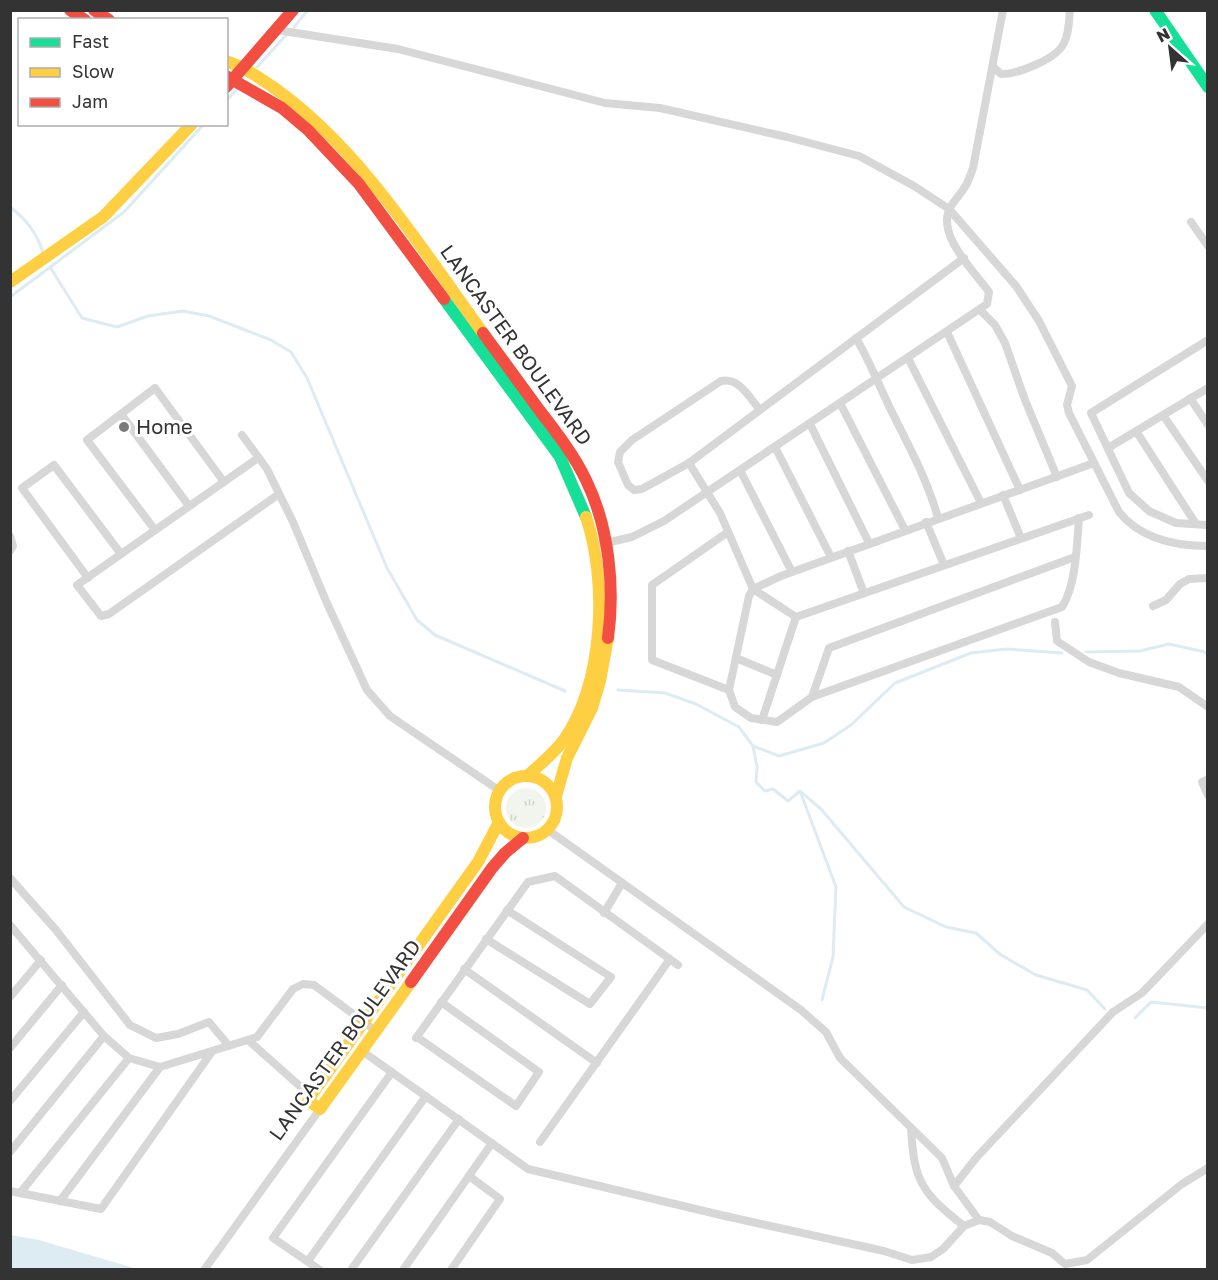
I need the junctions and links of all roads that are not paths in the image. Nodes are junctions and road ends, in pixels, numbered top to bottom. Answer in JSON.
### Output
{"nodes":[{"id":1,"x":70,"y":10,"type":"edge"},
{"id":2,"x":293,"y":10,"type":"edge"},
{"id":3,"x":1003,"y":10,"type":"edge"},
{"id":4,"x":1070,"y":10,"type":"edge"},
{"id":5,"x":1155,"y":10,"type":"edge"},
{"id":6,"x":83,"y":18,"type":"edge"},
{"id":7,"x":278,"y":30,"type":"junction"},
{"id":8,"x":228,"y":62,"type":"edge"},
{"id":9,"x":244,"y":67,"type":"junction"},
{"id":10,"x":993,"y":67,"type":"junction"},
{"id":11,"x":229,"y":80,"type":"edge"},
{"id":12,"x":1208,"y":87,"type":"edge"},
{"id":13,"x":190,"y":126,"type":"edge"},
{"id":14,"x":949,"y":209,"type":"junction"},
{"id":15,"x":1191,"y":222,"type":"dead end"},
{"id":16,"x":1208,"y":246,"type":"edge"},
{"id":17,"x":964,"y":258,"type":"junction"},
{"id":18,"x":10,"y":282,"type":"edge"},
{"id":19,"x":980,"y":310,"type":"junction"},
{"id":20,"x":947,"y":332,"type":"junction"},
{"id":21,"x":856,"y":338,"type":"junction"},
{"id":22,"x":1208,"y":340,"type":"edge"},
{"id":23,"x":908,"y":358,"type":"junction"},
{"id":24,"x":876,"y":380,"type":"junction"},
{"id":25,"x":1208,"y":388,"type":"edge"},
{"id":26,"x":1190,"y":399,"type":"junction"},
{"id":27,"x":840,"y":403,"type":"junction"},
{"id":28,"x":760,"y":410,"type":"junction"},
{"id":29,"x":121,"y":414,"type":"junction"},
{"id":30,"x":1163,"y":415,"type":"junction"},
{"id":31,"x":810,"y":424,"type":"junction"},
{"id":32,"x":1208,"y":425,"type":"edge"},
{"id":33,"x":1136,"y":431,"type":"junction"},
{"id":34,"x":242,"y":435,"type":"dead end"},
{"id":35,"x":775,"y":447,"type":"junction"},
{"id":36,"x":1108,"y":448,"type":"junction"},
{"id":37,"x":258,"y":458,"type":"junction"},
{"id":38,"x":688,"y":463,"type":"junction"},
{"id":39,"x":1094,"y":463,"type":"junction"},
{"id":40,"x":740,"y":470,"type":"junction"},
{"id":41,"x":1057,"y":477,"type":"junction"},
{"id":42,"x":1208,"y":481,"type":"edge"},
{"id":43,"x":224,"y":482,"type":"junction"},
{"id":44,"x":1020,"y":490,"type":"junction"},
{"id":45,"x":707,"y":492,"type":"junction"},
{"id":46,"x":279,"y":494,"type":"junction"},
{"id":47,"x":1003,"y":495,"type":"junction"},
{"id":48,"x":981,"y":503,"type":"junction"},
{"id":49,"x":189,"y":506,"type":"junction"},
{"id":50,"x":1089,"y":515,"type":"dead end"},
{"id":51,"x":938,"y":518,"type":"junction"},
{"id":52,"x":1079,"y":518,"type":"junction"},
{"id":53,"x":926,"y":522,"type":"junction"},
{"id":54,"x":1196,"y":525,"type":"junction"},
{"id":55,"x":1208,"y":525,"type":"edge"},
{"id":56,"x":155,"y":530,"type":"junction"},
{"id":57,"x":905,"y":530,"type":"junction"},
{"id":58,"x":728,"y":532,"type":"junction"},
{"id":59,"x":10,"y":536,"type":"edge"},
{"id":60,"x":1021,"y":538,"type":"junction"},
{"id":61,"x":869,"y":543,"type":"junction"},
{"id":62,"x":599,"y":544,"type":"junction"},
{"id":63,"x":1208,"y":546,"type":"edge"},
{"id":64,"x":10,"y":551,"type":"edge"},
{"id":65,"x":848,"y":551,"type":"junction"},
{"id":66,"x":121,"y":554,"type":"junction"},
{"id":67,"x":831,"y":557,"type":"junction"},
{"id":68,"x":1075,"y":557,"type":"junction"},
{"id":69,"x":944,"y":565,"type":"junction"},
{"id":70,"x":792,"y":572,"type":"junction"},
{"id":71,"x":88,"y":578,"type":"junction"},
{"id":72,"x":1208,"y":579,"type":"edge"},
{"id":73,"x":753,"y":589,"type":"junction"},
{"id":74,"x":864,"y":593,"type":"junction"},
{"id":75,"x":1153,"y":606,"type":"dead end"},
{"id":76,"x":796,"y":617,"type":"junction"},
{"id":77,"x":1055,"y":622,"type":"dead end"},
{"id":78,"x":735,"y":658,"type":"junction"},
{"id":79,"x":777,"y":675,"type":"junction"},
{"id":80,"x":729,"y":690,"type":"junction"},
{"id":81,"x":812,"y":697,"type":"junction"},
{"id":82,"x":1208,"y":707,"type":"edge"},
{"id":83,"x":762,"y":720,"type":"junction"},
{"id":84,"x":527,"y":776,"type":"junction"},
{"id":85,"x":1208,"y":779,"type":"edge"},
{"id":86,"x":500,"y":791,"type":"junction"},
{"id":87,"x":1208,"y":795,"type":"edge"},
{"id":88,"x":556,"y":796,"type":"junction"},
{"id":89,"x":499,"y":822,"type":"junction"},
{"id":90,"x":548,"y":830,"type":"junction"},
{"id":91,"x":523,"y":838,"type":"junction"},
{"id":92,"x":10,"y":878,"type":"edge"},
{"id":93,"x":622,"y":883,"type":"junction"},
{"id":94,"x":507,"y":910,"type":"junction"},
{"id":95,"x":604,"y":913,"type":"junction"},
{"id":96,"x":1208,"y":924,"type":"edge"},
{"id":97,"x":12,"y":933,"type":"edge"},
{"id":98,"x":486,"y":939,"type":"junction"},
{"id":99,"x":40,"y":960,"type":"junction"},
{"id":100,"x":464,"y":969,"type":"junction"},
{"id":101,"x":62,"y":985,"type":"junction"},
{"id":102,"x":10,"y":997,"type":"edge"},
{"id":103,"x":441,"y":1002,"type":"junction"},
{"id":104,"x":84,"y":1012,"type":"junction"},
{"id":105,"x":363,"y":1022,"type":"junction"},
{"id":106,"x":375,"y":1031,"type":"junction"},
{"id":107,"x":104,"y":1036,"type":"junction"},
{"id":108,"x":248,"y":1040,"type":"junction"},
{"id":109,"x":229,"y":1046,"type":"junction"},
{"id":110,"x":10,"y":1048,"type":"edge"},
{"id":111,"x":362,"y":1050,"type":"junction"},
{"id":112,"x":211,"y":1053,"type":"junction"},
{"id":113,"x":129,"y":1058,"type":"junction"},
{"id":114,"x":597,"y":1063,"type":"junction"},
{"id":115,"x":160,"y":1066,"type":"junction"},
{"id":116,"x":392,"y":1072,"type":"junction"},
{"id":117,"x":426,"y":1096,"type":"junction"},
{"id":118,"x":310,"y":1098,"type":"junction"},
{"id":119,"x":10,"y":1101,"type":"edge"},
{"id":120,"x":320,"y":1109,"type":"junction"},
{"id":121,"x":459,"y":1119,"type":"junction"},
{"id":122,"x":911,"y":1128,"type":"junction"},
{"id":123,"x":540,"y":1142,"type":"dead end"},
{"id":124,"x":492,"y":1143,"type":"junction"},
{"id":125,"x":10,"y":1152,"type":"edge"},
{"id":126,"x":1208,"y":1168,"type":"edge"},
{"id":127,"x":468,"y":1176,"type":"junction"},
{"id":128,"x":954,"y":1186,"type":"junction"},
{"id":129,"x":10,"y":1191,"type":"edge"},
{"id":130,"x":20,"y":1193,"type":"junction"},
{"id":131,"x":60,"y":1201,"type":"junction"},
{"id":132,"x":979,"y":1220,"type":"junction"},
{"id":133,"x":964,"y":1226,"type":"junction"},
{"id":134,"x":308,"y":1261,"type":"junction"},
{"id":135,"x":204,"y":1269,"type":"edge"},
{"id":136,"x":320,"y":1269,"type":"edge"},
{"id":137,"x":351,"y":1269,"type":"edge"},
{"id":138,"x":403,"y":1269,"type":"edge"},
{"id":139,"x":451,"y":1269,"type":"edge"}],
"edges":[{"from":1,"to":6,"type":"main road"},
{"from":2,"to":7,"type":"main road"},
{"from":3,"to":10,"type":"street"},
{"from":4,"to":10,"type":"street"},
{"from":5,"to":12,"type":"main road"},
{"from":7,"to":9,"type":"main road"},
{"from":7,"to":14,"type":"street"},
{"from":8,"to":9,"type":"main road","name":"LANCASTER BOULEVARD"},
{"from":9,"to":11,"type":"main road"},
{"from":9,"to":62,"type":"main road","name":"LANCASTER BOULEVARD"},
{"from":10,"to":14,"type":"street"},
{"from":11,"to":62,"type":"main road","name":"LANCASTER BOULEVARD"},
{"from":13,"to":18,"type":"main road"},
{"from":14,"to":17,"type":"street"},
{"from":14,"to":39,"type":"street"},
{"from":15,"to":16,"type":"street"},
{"from":17,"to":19,"type":"street"},
{"from":17,"to":21,"type":"street"},
{"from":19,"to":20,"type":"street"},
{"from":19,"to":41,"type":"street"},
{"from":20,"to":23,"type":"street"},
{"from":20,"to":44,"type":"street"},
{"from":21,"to":24,"type":"street"},
{"from":21,"to":28,"type":"street"},
{"from":22,"to":36,"type":"street"},
{"from":23,"to":24,"type":"street"},
{"from":23,"to":48,"type":"street"},
{"from":24,"to":27,"type":"street"},
{"from":24,"to":51,"type":"street"},
{"from":25,"to":26,"type":"street"},
{"from":26,"to":30,"type":"street"},
{"from":26,"to":32,"type":"street"},
{"from":27,"to":31,"type":"street"},
{"from":27,"to":57,"type":"street"},
{"from":28,"to":38,"type":"street"},
{"from":28,"to":38,"type":"street"},
{"from":29,"to":43,"type":"street"},
{"from":29,"to":49,"type":"street"},
{"from":29,"to":56,"type":"street"},
{"from":30,"to":33,"type":"street"},
{"from":30,"to":42,"type":"street"},
{"from":31,"to":35,"type":"street"},
{"from":31,"to":61,"type":"street"},
{"from":33,"to":36,"type":"street"},
{"from":33,"to":54,"type":"street"},
{"from":34,"to":37,"type":"street"},
{"from":35,"to":40,"type":"street"},
{"from":35,"to":67,"type":"street"},
{"from":36,"to":54,"type":"street"},
{"from":37,"to":43,"type":"street"},
{"from":37,"to":46,"type":"street"},
{"from":38,"to":45,"type":"street"},
{"from":39,"to":41,"type":"street"},
{"from":39,"to":63,"type":"street"},
{"from":40,"to":45,"type":"street"},
{"from":40,"to":70,"type":"street"},
{"from":41,"to":44,"type":"street"},
{"from":43,"to":49,"type":"street"},
{"from":44,"to":47,"type":"street"},
{"from":45,"to":58,"type":"street"},
{"from":45,"to":62,"type":"street"},
{"from":46,"to":71,"type":"street"},
{"from":46,"to":86,"type":"street"},
{"from":47,"to":48,"type":"street"},
{"from":47,"to":60,"type":"street"},
{"from":48,"to":51,"type":"street"},
{"from":49,"to":56,"type":"street"},
{"from":50,"to":52,"type":"street"},
{"from":51,"to":53,"type":"street"},
{"from":52,"to":60,"type":"street"},
{"from":52,"to":68,"type":"street"},
{"from":53,"to":57,"type":"street"},
{"from":53,"to":69,"type":"street"},
{"from":54,"to":55,"type":"street"},
{"from":56,"to":66,"type":"street"},
{"from":57,"to":61,"type":"street"},
{"from":58,"to":73,"type":"street"},
{"from":58,"to":80,"type":"street"},
{"from":59,"to":64,"type":"street"},
{"from":60,"to":69,"type":"street"},
{"from":61,"to":65,"type":"street"},
{"from":62,"to":84,"type":"main road","name":"LANCASTER BOULEVARD"},
{"from":62,"to":88,"type":"main road","name":"LANCASTER BOULEVARD"},
{"from":65,"to":67,"type":"street"},
{"from":65,"to":74,"type":"street"},
{"from":66,"to":71,"type":"street"},
{"from":66,"to":71,"type":"street"},
{"from":67,"to":70,"type":"street"},
{"from":68,"to":81,"type":"street"},
{"from":68,"to":81,"type":"street"},
{"from":69,"to":74,"type":"street"},
{"from":70,"to":73,"type":"street"},
{"from":72,"to":75,"type":"street"},
{"from":73,"to":76,"type":"street"},
{"from":73,"to":78,"type":"street"},
{"from":74,"to":76,"type":"street"},
{"from":76,"to":79,"type":"street"},
{"from":77,"to":82,"type":"street"},
{"from":78,"to":79,"type":"street"},
{"from":78,"to":80,"type":"street"},
{"from":79,"to":83,"type":"street"},
{"from":80,"to":83,"type":"street"},
{"from":81,"to":83,"type":"street"},
{"from":84,"to":86,"type":"main road"},
{"from":84,"to":88,"type":"main road"},
{"from":85,"to":87,"type":"street"},
{"from":86,"to":89,"type":"main road"},
{"from":88,"to":90,"type":"main road"},
{"from":89,"to":91,"type":"main road"},
{"from":89,"to":105,"type":"main road","name":"LANCASTER BOULEVARD"},
{"from":90,"to":91,"type":"main road"},
{"from":90,"to":93,"type":"street"},
{"from":91,"to":106,"type":"main road","name":"LANCASTER BOULEVARD"},
{"from":92,"to":109,"type":"street"},
{"from":93,"to":95,"type":"street"},
{"from":93,"to":122,"type":"street"},
{"from":94,"to":95,"type":"street"},
{"from":94,"to":98,"type":"street"},
{"from":94,"to":98,"type":"street"},
{"from":95,"to":114,"type":"street"},
{"from":96,"to":128,"type":"street"},
{"from":97,"to":99,"type":"street"},
{"from":98,"to":100,"type":"street"},
{"from":99,"to":101,"type":"street"},
{"from":99,"to":102,"type":"street"},
{"from":100,"to":103,"type":"street"},
{"from":100,"to":114,"type":"street"},
{"from":101,"to":104,"type":"street"},
{"from":101,"to":110,"type":"street"},
{"from":103,"to":103,"type":"street"},
{"from":104,"to":107,"type":"street"},
{"from":104,"to":119,"type":"street"},
{"from":105,"to":106,"type":"street"},
{"from":105,"to":108,"type":"street"},
{"from":105,"to":118,"type":"main road","name":"LANCASTER BOULEVARD"},
{"from":106,"to":111,"type":"main road","name":"LANCASTER BOULEVARD"},
{"from":107,"to":113,"type":"street"},
{"from":107,"to":125,"type":"street"},
{"from":108,"to":109,"type":"street"},
{"from":108,"to":118,"type":"street"},
{"from":109,"to":112,"type":"street"},
{"from":111,"to":116,"type":"street"},
{"from":111,"to":120,"type":"main road","name":"LANCASTER BOULEVARD"},
{"from":112,"to":115,"type":"street"},
{"from":112,"to":131,"type":"street"},
{"from":113,"to":115,"type":"street"},
{"from":113,"to":130,"type":"street"},
{"from":114,"to":123,"type":"street"},
{"from":115,"to":131,"type":"street"},
{"from":116,"to":117,"type":"street"},
{"from":116,"to":134,"type":"street"},
{"from":117,"to":121,"type":"street"},
{"from":117,"to":134,"type":"street"},
{"from":118,"to":120,"type":"main road"},
{"from":120,"to":135,"type":"street","name":"LANCASTER BOULEVARD"},
{"from":121,"to":124,"type":"street"},
{"from":121,"to":137,"type":"street"},
{"from":122,"to":128,"type":"street"},
{"from":122,"to":133,"type":"street"},
{"from":124,"to":127,"type":"street"},
{"from":124,"to":133,"type":"street"},
{"from":126,"to":132,"type":"street"},
{"from":127,"to":138,"type":"street"},
{"from":127,"to":139,"type":"street"},
{"from":128,"to":132,"type":"street"},
{"from":129,"to":130,"type":"street"},
{"from":130,"to":131,"type":"street"},
{"from":132,"to":133,"type":"street"},
{"from":134,"to":136,"type":"street"}]}
